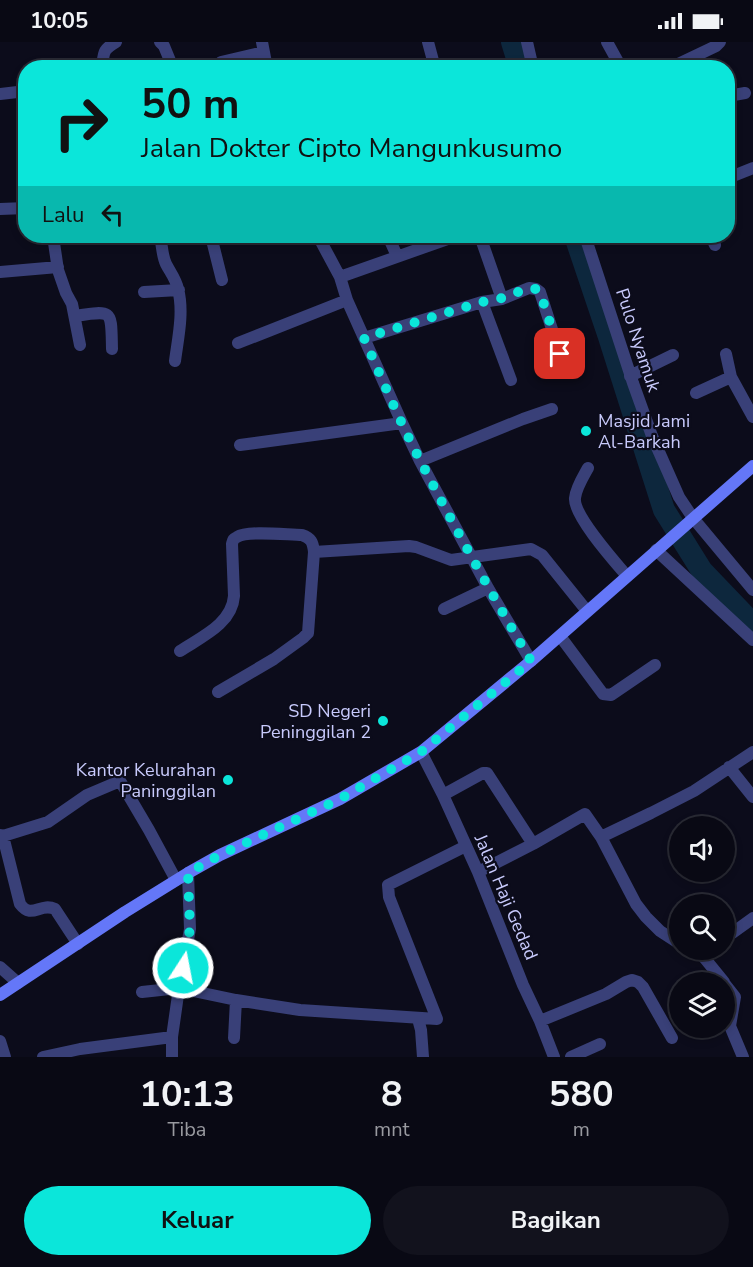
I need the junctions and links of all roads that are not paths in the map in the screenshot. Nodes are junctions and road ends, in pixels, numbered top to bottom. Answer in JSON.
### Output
{"nodes":[{"id":1,"x":117,"y":42,"type":"edge"},
{"id":2,"x":160,"y":42,"type":"edge"},
{"id":3,"x":428,"y":42,"type":"edge"},
{"id":4,"x":527,"y":42,"type":"edge"},
{"id":5,"x":607,"y":42,"type":"edge"},
{"id":6,"x":720,"y":42,"type":"edge"},
{"id":7,"x":263,"y":47,"type":"edge"},
{"id":8,"x":103,"y":60,"type":"edge"},
{"id":9,"x":170,"y":60,"type":"edge"},
{"id":10,"x":227,"y":60,"type":"edge"},
{"id":11,"x":433,"y":60,"type":"edge"},
{"id":12,"x":531,"y":60,"type":"edge"},
{"id":13,"x":616,"y":60,"type":"edge"},
{"id":14,"x":687,"y":60,"type":"edge"},
{"id":15,"x":18,"y":92,"type":"edge"},
{"id":16,"x":745,"y":93,"type":"dead end"},
{"id":17,"x":0,"y":94,"type":"edge"},
{"id":18,"x":735,"y":95,"type":"edge"},
{"id":19,"x":753,"y":168,"type":"edge"},
{"id":20,"x":735,"y":175,"type":"edge"},
{"id":21,"x":18,"y":208,"type":"edge"},
{"id":22,"x":0,"y":209,"type":"edge"},
{"id":23,"x":54,"y":243,"type":"edge"},
{"id":24,"x":161,"y":243,"type":"edge"},
{"id":25,"x":214,"y":243,"type":"edge"},
{"id":26,"x":322,"y":243,"type":"edge"},
{"id":27,"x":391,"y":243,"type":"edge"},
{"id":28,"x":435,"y":243,"type":"edge"},
{"id":29,"x":482,"y":243,"type":"edge"},
{"id":30,"x":587,"y":243,"type":"edge"},
{"id":31,"x":397,"y":256,"type":"junction"},
{"id":32,"x":58,"y":267,"type":"junction"},
{"id":33,"x":0,"y":272,"type":"edge"},
{"id":34,"x":340,"y":277,"type":"junction"},
{"id":35,"x":222,"y":280,"type":"dead end"},
{"id":36,"x":179,"y":290,"type":"junction"},
{"id":37,"x":144,"y":292,"type":"dead end"},
{"id":38,"x":502,"y":298,"type":"junction"},
{"id":39,"x":344,"y":301,"type":"junction"},
{"id":40,"x":482,"y":302,"type":"junction"},
{"id":41,"x":75,"y":316,"type":"junction"},
{"id":42,"x":364,"y":338,"type":"junction"},
{"id":43,"x":238,"y":343,"type":"dead end"},
{"id":44,"x":80,"y":345,"type":"dead end"},
{"id":45,"x":112,"y":349,"type":"dead end"},
{"id":46,"x":560,"y":354,"type":"dead end"},
{"id":47,"x":726,"y":354,"type":"dead end"},
{"id":48,"x":673,"y":355,"type":"dead end"},
{"id":49,"x":175,"y":361,"type":"dead end"},
{"id":50,"x":630,"y":376,"type":"junction"},
{"id":51,"x":731,"y":378,"type":"junction"},
{"id":52,"x":511,"y":380,"type":"dead end"},
{"id":53,"x":696,"y":393,"type":"dead end"},
{"id":54,"x":552,"y":409,"type":"dead end"},
{"id":55,"x":752,"y":411,"type":"edge"},
{"id":56,"x":402,"y":423,"type":"junction"},
{"id":57,"x":240,"y":446,"type":"dead end"},
{"id":58,"x":420,"y":460,"type":"junction"},
{"id":59,"x":753,"y":466,"type":"edge"},
{"id":60,"x":588,"y":468,"type":"dead end"},
{"id":61,"x":693,"y":518,"type":"junction"},
{"id":62,"x":656,"y":550,"type":"junction"},
{"id":63,"x":314,"y":552,"type":"junction"},
{"id":64,"x":470,"y":557,"type":"junction"},
{"id":65,"x":627,"y":576,"type":"junction"},
{"id":66,"x":488,"y":588,"type":"junction"},
{"id":67,"x":753,"y":590,"type":"edge"},
{"id":68,"x":444,"y":609,"type":"dead end"},
{"id":69,"x":587,"y":611,"type":"junction"},
{"id":70,"x":560,"y":636,"type":"junction"},
{"id":71,"x":753,"y":640,"type":"edge"},
{"id":72,"x":180,"y":651,"type":"dead end"},
{"id":73,"x":531,"y":661,"type":"junction"},
{"id":74,"x":655,"y":664,"type":"dead end"},
{"id":75,"x":218,"y":692,"type":"dead end"},
{"id":76,"x":421,"y":752,"type":"junction"},
{"id":77,"x":753,"y":752,"type":"edge"},
{"id":78,"x":729,"y":767,"type":"junction"},
{"id":79,"x":443,"y":795,"type":"junction"},
{"id":80,"x":753,"y":797,"type":"edge"},
{"id":81,"x":2,"y":836,"type":"edge"},
{"id":82,"x":602,"y":837,"type":"junction"},
{"id":83,"x":533,"y":844,"type":"junction"},
{"id":84,"x":466,"y":846,"type":"junction"},
{"id":85,"x":478,"y":872,"type":"junction"},
{"id":86,"x":188,"y":873,"type":"junction"},
{"id":87,"x":176,"y":880,"type":"junction"},
{"id":88,"x":753,"y":918,"type":"edge"},
{"id":89,"x":735,"y":931,"type":"edge"},
{"id":90,"x":669,"y":937,"type":"edge"},
{"id":91,"x":78,"y":944,"type":"junction"},
{"id":92,"x":0,"y":967,"type":"edge"},
{"id":93,"x":18,"y":983,"type":"junction"},
{"id":94,"x":179,"y":988,"type":"junction"},
{"id":95,"x":142,"y":993,"type":"dead end"},
{"id":96,"x":0,"y":995,"type":"edge"},
{"id":97,"x":236,"y":1000,"type":"junction"},
{"id":98,"x":418,"y":1019,"type":"junction"},
{"id":99,"x":540,"y":1021,"type":"junction"},
{"id":100,"x":669,"y":1033,"type":"edge"},
{"id":101,"x":172,"y":1037,"type":"junction"},
{"id":102,"x":234,"y":1038,"type":"dead end"},
{"id":103,"x":735,"y":1038,"type":"edge"},
{"id":104,"x":0,"y":1041,"type":"edge"},
{"id":105,"x":600,"y":1044,"type":"dead end"},
{"id":106,"x":5,"y":1057,"type":"edge"},
{"id":107,"x":43,"y":1057,"type":"edge"},
{"id":108,"x":172,"y":1057,"type":"edge"},
{"id":109,"x":423,"y":1057,"type":"edge"},
{"id":110,"x":554,"y":1057,"type":"edge"},
{"id":111,"x":571,"y":1057,"type":"edge"},
{"id":112,"x":743,"y":1057,"type":"edge"}],
"edges":[{"from":1,"to":8,"type":"street"},
{"from":2,"to":9,"type":"street"},
{"from":3,"to":11,"type":"street"},
{"from":4,"to":12,"type":"street"},
{"from":5,"to":13,"type":"street"},
{"from":6,"to":14,"type":"street"},
{"from":7,"to":10,"type":"street"},
{"from":15,"to":17,"type":"street"},
{"from":16,"to":18,"type":"street"},
{"from":19,"to":20,"type":"street"},
{"from":21,"to":22,"type":"street"},
{"from":23,"to":32,"type":"street"},
{"from":24,"to":36,"type":"street"},
{"from":25,"to":35,"type":"street"},
{"from":26,"to":34,"type":"street"},
{"from":27,"to":31,"type":"street"},
{"from":28,"to":31,"type":"street"},
{"from":29,"to":38,"type":"street"},
{"from":30,"to":50,"type":"street","name":"Pulo Nyamuk"},
{"from":31,"to":34,"type":"street"},
{"from":32,"to":33,"type":"street"},
{"from":32,"to":41,"type":"street"},
{"from":34,"to":39,"type":"street"},
{"from":36,"to":37,"type":"street"},
{"from":36,"to":49,"type":"street"},
{"from":38,"to":40,"type":"street"},
{"from":38,"to":46,"type":"street"},
{"from":39,"to":42,"type":"street"},
{"from":39,"to":43,"type":"street"},
{"from":40,"to":42,"type":"street"},
{"from":40,"to":52,"type":"street"},
{"from":41,"to":44,"type":"street"},
{"from":41,"to":45,"type":"street"},
{"from":42,"to":56,"type":"street"},
{"from":47,"to":51,"type":"street"},
{"from":48,"to":50,"type":"street"},
{"from":50,"to":61,"type":"street","name":"Pulo Nyamuk"},
{"from":51,"to":53,"type":"street"},
{"from":51,"to":55,"type":"street"},
{"from":54,"to":58,"type":"street"},
{"from":56,"to":57,"type":"street"},
{"from":56,"to":58,"type":"street"},
{"from":58,"to":64,"type":"street"},
{"from":59,"to":61,"type":"main road"},
{"from":60,"to":65,"type":"street"},
{"from":61,"to":62,"type":"main road"},
{"from":61,"to":67,"type":"street","name":"Pulo Nyamuk"},
{"from":62,"to":65,"type":"main road"},
{"from":62,"to":71,"type":"street"},
{"from":63,"to":64,"type":"street"},
{"from":63,"to":72,"type":"street"},
{"from":63,"to":75,"type":"street"},
{"from":64,"to":66,"type":"street"},
{"from":64,"to":69,"type":"street"},
{"from":65,"to":69,"type":"main road"},
{"from":66,"to":68,"type":"street"},
{"from":66,"to":73,"type":"street"},
{"from":69,"to":70,"type":"main road"},
{"from":70,"to":73,"type":"main road"},
{"from":70,"to":74,"type":"street"},
{"from":73,"to":76,"type":"main road"},
{"from":76,"to":79,"type":"street","name":"Jalan Haji Gedad"},
{"from":76,"to":86,"type":"main road"},
{"from":77,"to":78,"type":"street"},
{"from":78,"to":80,"type":"street"},
{"from":78,"to":82,"type":"street"},
{"from":79,"to":83,"type":"street"},
{"from":79,"to":84,"type":"street","name":"Jalan Haji Gedad"},
{"from":81,"to":87,"type":"street"},
{"from":81,"to":91,"type":"street"},
{"from":82,"to":83,"type":"street"},
{"from":82,"to":90,"type":"street"},
{"from":83,"to":85,"type":"street"},
{"from":84,"to":85,"type":"street","name":"Jalan Haji Gedad"},
{"from":84,"to":98,"type":"street"},
{"from":85,"to":99,"type":"street","name":"Jalan Haji Gedad"},
{"from":86,"to":87,"type":"main road"},
{"from":86,"to":94,"type":"street"},
{"from":87,"to":91,"type":"main road"},
{"from":88,"to":89,"type":"street"},
{"from":91,"to":93,"type":"main road"},
{"from":92,"to":93,"type":"street"},
{"from":93,"to":96,"type":"main road"},
{"from":94,"to":95,"type":"street"},
{"from":94,"to":97,"type":"street"},
{"from":94,"to":101,"type":"street"},
{"from":97,"to":98,"type":"street"},
{"from":97,"to":102,"type":"street"},
{"from":98,"to":109,"type":"street"},
{"from":99,"to":100,"type":"street"},
{"from":99,"to":110,"type":"street","name":"Jalan Haji Gedad"},
{"from":101,"to":107,"type":"street"},
{"from":101,"to":108,"type":"street"},
{"from":103,"to":112,"type":"street"},
{"from":104,"to":106,"type":"street"},
{"from":105,"to":111,"type":"street"}]}
